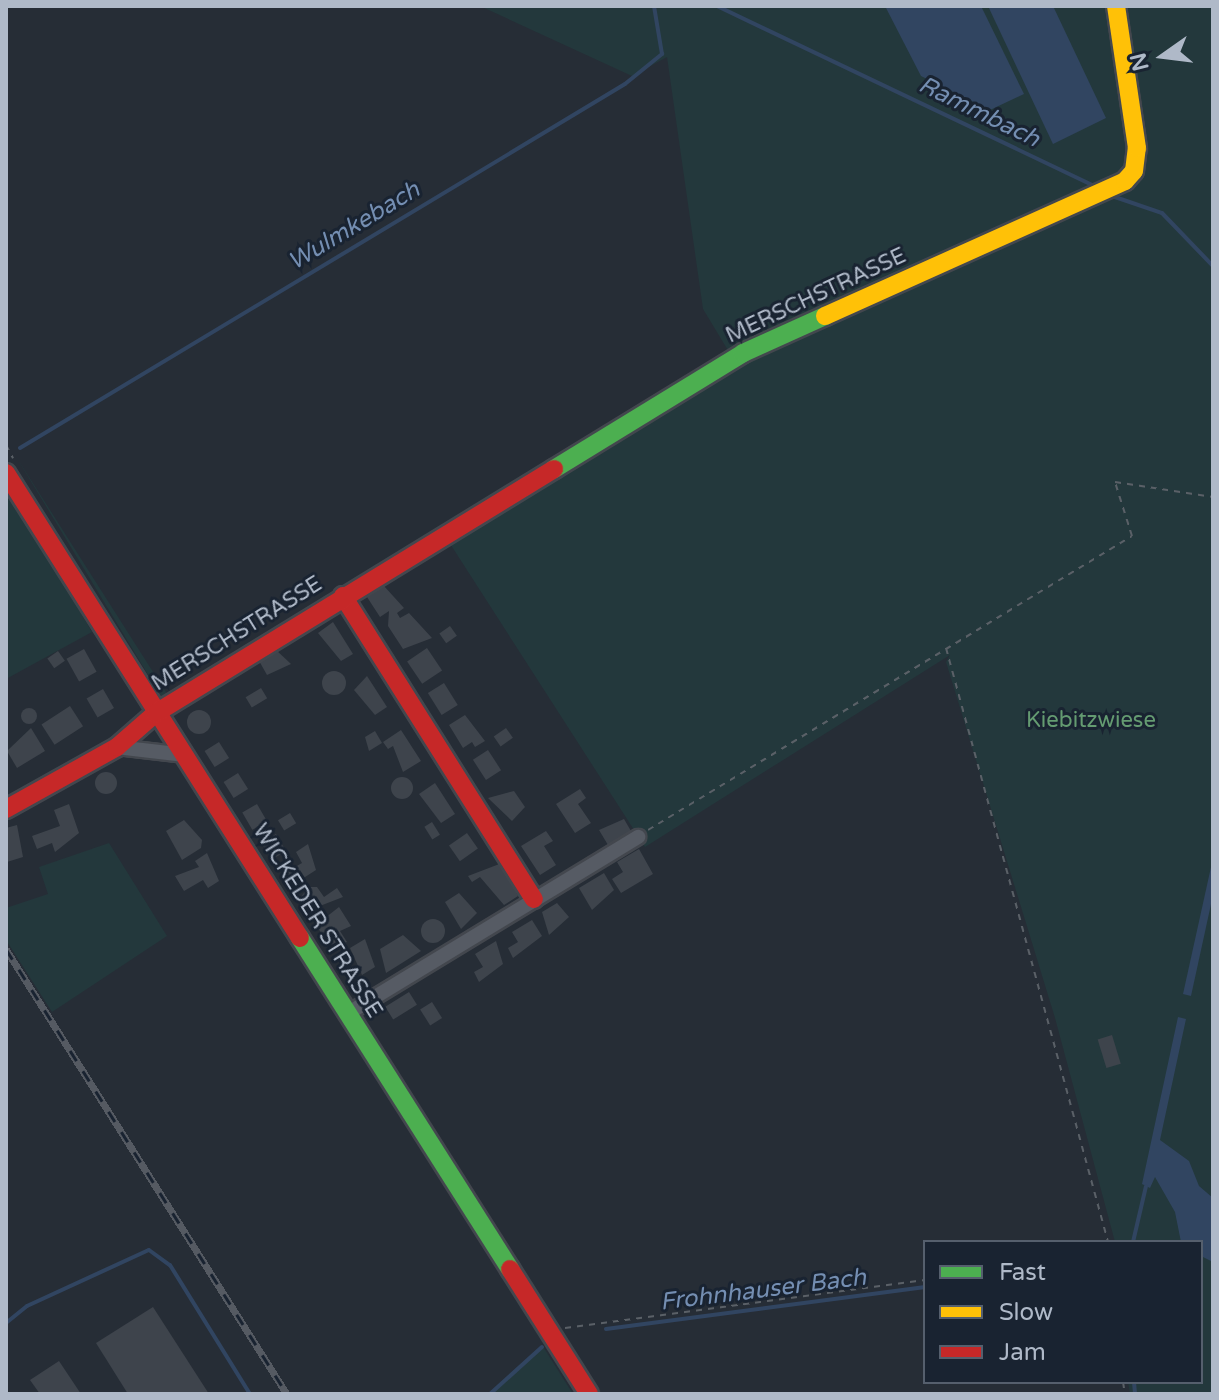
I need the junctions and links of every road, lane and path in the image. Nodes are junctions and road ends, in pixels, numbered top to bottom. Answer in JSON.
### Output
{"nodes":[{"id":1,"x":1116,"y":6,"type":"edge"},
{"id":2,"x":6,"y":473,"type":"edge"},
{"id":3,"x":1213,"y":497,"type":"edge"},
{"id":4,"x":343,"y":596,"type":"junction"},
{"id":5,"x":946,"y":646,"type":"junction"},
{"id":6,"x":156,"y":713,"type":"junction"},
{"id":7,"x":117,"y":747,"type":"junction"},
{"id":8,"x":185,"y":755,"type":"junction"},
{"id":9,"x":6,"y":809,"type":"edge"},
{"id":10,"x":638,"y":837,"type":"joint"},
{"id":11,"x":534,"y":899,"type":"junction"},
{"id":12,"x":347,"y":1014,"type":"junction"},
{"id":13,"x":1107,"y":1240,"type":"edge"},
{"id":14,"x":923,"y":1280,"type":"edge"},
{"id":15,"x":557,"y":1331,"type":"junction"},
{"id":16,"x":589,"y":1394,"type":"edge"}],
"edges":[{"from":1,"to":4,"type":"street","name":"MERSCHSTRASSE"},
{"from":2,"to":6,"type":"street","name":"WICKEDER STRASSE"},
{"from":3,"to":5,"type":"path"},
{"from":4,"to":6,"type":"street","name":"MERSCHSTRASSE"},
{"from":4,"to":11,"type":"street","name":"MERSCHSTRASSE"},
{"from":5,"to":10,"type":"path"},
{"from":5,"to":13,"type":"path"},
{"from":6,"to":7,"type":"street","name":"MERSCHSTRASSE"},
{"from":6,"to":8,"type":"street","name":"WICKEDER STRASSE"},
{"from":7,"to":8,"type":"street"},
{"from":7,"to":9,"type":"street","name":"MERSCHSTRASSE"},
{"from":8,"to":12,"type":"street","name":"WICKEDER STRASSE"},
{"from":10,"to":11,"type":"street"},
{"from":11,"to":12,"type":"street"},
{"from":12,"to":15,"type":"street","name":"WICKEDER STRASSE"},
{"from":14,"to":15,"type":"path"},
{"from":15,"to":16,"type":"street","name":"WICKEDER STRASSE"}]}
